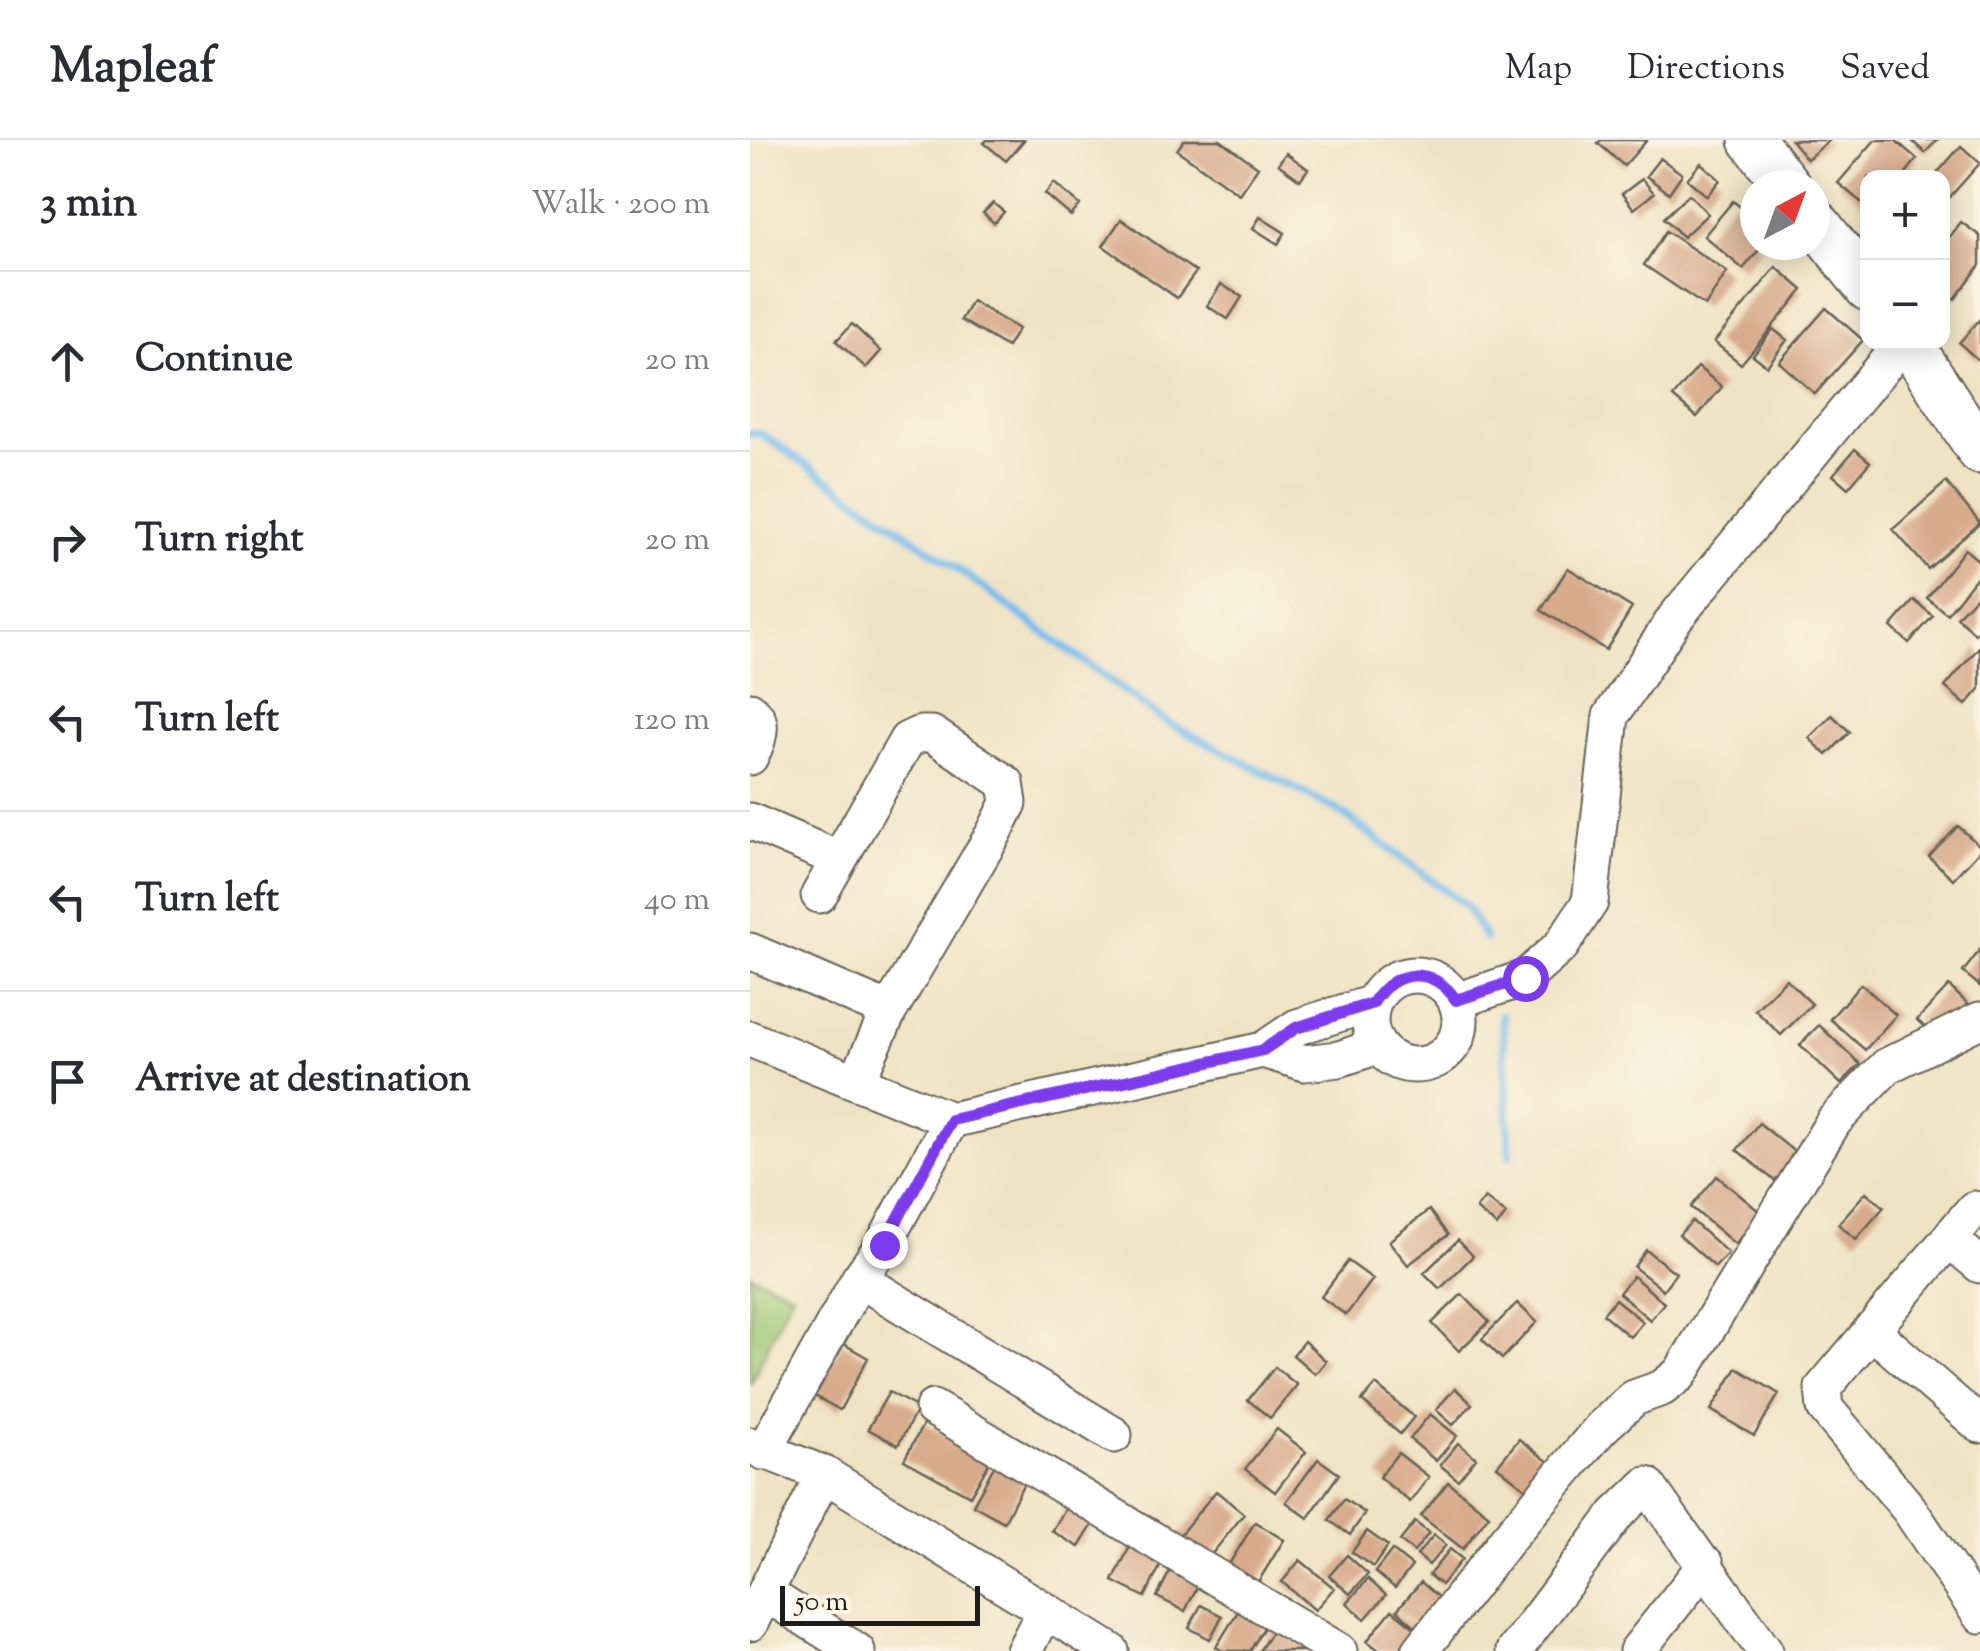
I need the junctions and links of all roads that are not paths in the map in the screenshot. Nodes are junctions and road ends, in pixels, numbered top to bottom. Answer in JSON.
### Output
{"nodes":[{"id":1,"x":1752,"y":140,"type":"edge"},
{"id":2,"x":1776,"y":170,"type":"edge"},
{"id":3,"x":1830,"y":239,"type":"edge"},
{"id":4,"x":1860,"y":278,"type":"edge"},
{"id":5,"x":1899,"y":350,"type":"edge"},
{"id":6,"x":1911,"y":350,"type":"edge"},
{"id":7,"x":1980,"y":451,"type":"edge"},
{"id":8,"x":750,"y":710,"type":"edge"},
{"id":9,"x":750,"y":757,"type":"edge"},
{"id":10,"x":750,"y":821,"type":"edge"},
{"id":11,"x":838,"y":860,"type":"junction"},
{"id":12,"x":819,"y":895,"type":"dead end"},
{"id":13,"x":750,"y":951,"type":"edge"},
{"id":14,"x":1456,"y":1000,"type":"junction"},
{"id":15,"x":1373,"y":1003,"type":"junction"},
{"id":16,"x":889,"y":1011,"type":"junction"},
{"id":17,"x":1980,"y":1020,"type":"edge"},
{"id":18,"x":750,"y":1039,"type":"edge"},
{"id":19,"x":1378,"y":1046,"type":"junction"},
{"id":20,"x":1263,"y":1050,"type":"junction"},
{"id":21,"x":857,"y":1080,"type":"junction"},
{"id":22,"x":951,"y":1120,"type":"junction"},
{"id":23,"x":1974,"y":1209,"type":"dead end"},
{"id":24,"x":1949,"y":1238,"type":"junction"},
{"id":25,"x":1980,"y":1265,"type":"edge"},
{"id":26,"x":858,"y":1278,"type":"junction"},
{"id":27,"x":1871,"y":1330,"type":"junction"},
{"id":28,"x":933,"y":1408,"type":"dead end"},
{"id":29,"x":1980,"y":1425,"type":"edge"},
{"id":30,"x":1114,"y":1435,"type":"dead end"},
{"id":31,"x":757,"y":1448,"type":"edge"},
{"id":32,"x":824,"y":1474,"type":"junction"},
{"id":33,"x":1706,"y":1564,"type":"junction"},
{"id":34,"x":758,"y":1608,"type":"edge"},
{"id":35,"x":1045,"y":1610,"type":"junction"},
{"id":36,"x":1980,"y":1614,"type":"edge"},
{"id":37,"x":1761,"y":1649,"type":"edge"},
{"id":38,"x":857,"y":1651,"type":"edge"},
{"id":39,"x":1024,"y":1651,"type":"edge"},
{"id":40,"x":1111,"y":1651,"type":"edge"},
{"id":41,"x":1339,"y":1651,"type":"edge"},
{"id":42,"x":1420,"y":1651,"type":"edge"},
{"id":43,"x":1514,"y":1651,"type":"edge"},
{"id":44,"x":1637,"y":1651,"type":"edge"}],
"edges":[{"from":1,"to":2,"type":"main road"},
{"from":3,"to":4,"type":"main road"},
{"from":5,"to":14,"type":"street"},
{"from":6,"to":7,"type":"main road"},
{"from":8,"to":9,"type":"street"},
{"from":10,"to":11,"type":"street"},
{"from":11,"to":12,"type":"street"},
{"from":11,"to":16,"type":"street"},
{"from":13,"to":16,"type":"street"},
{"from":14,"to":15,"type":"street"},
{"from":14,"to":19,"type":"street"},
{"from":15,"to":19,"type":"street"},
{"from":15,"to":20,"type":"street"},
{"from":16,"to":21,"type":"street"},
{"from":17,"to":42,"type":"street"},
{"from":18,"to":21,"type":"street"},
{"from":19,"to":20,"type":"street"},
{"from":20,"to":22,"type":"street"},
{"from":21,"to":22,"type":"street"},
{"from":22,"to":26,"type":"street"},
{"from":23,"to":24,"type":"street"},
{"from":24,"to":25,"type":"street"},
{"from":24,"to":27,"type":"street"},
{"from":26,"to":30,"type":"street"},
{"from":26,"to":31,"type":"street"},
{"from":27,"to":29,"type":"street"},
{"from":27,"to":36,"type":"street"},
{"from":28,"to":41,"type":"street"},
{"from":31,"to":32,"type":"street"},
{"from":32,"to":34,"type":"street"},
{"from":32,"to":35,"type":"street"},
{"from":33,"to":37,"type":"street"},
{"from":33,"to":43,"type":"street"},
{"from":33,"to":44,"type":"street"},
{"from":34,"to":38,"type":"street"},
{"from":35,"to":39,"type":"street"},
{"from":35,"to":40,"type":"street"}]}
